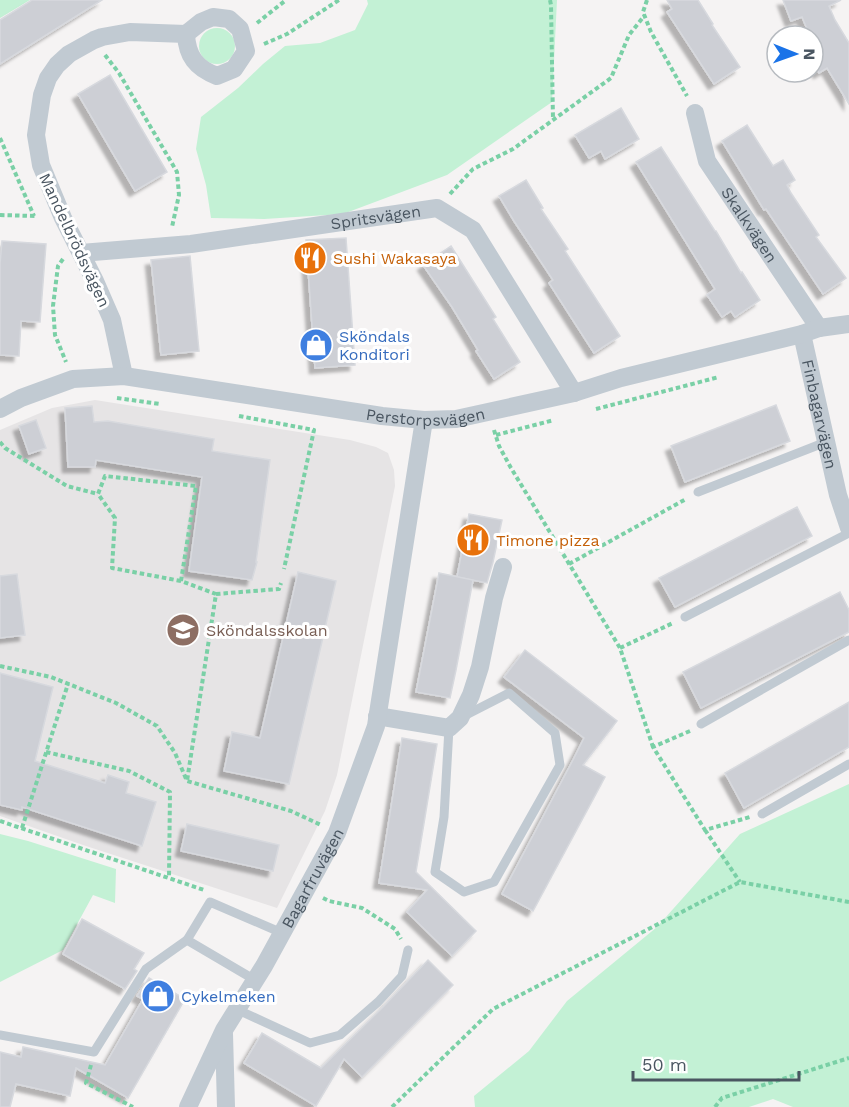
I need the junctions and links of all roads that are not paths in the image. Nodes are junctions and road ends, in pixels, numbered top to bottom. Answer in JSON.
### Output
{"nodes":[{"id":1,"x":186,"y":33,"type":"junction"},
{"id":2,"x":695,"y":113,"type":"road end"},
{"id":3,"x":74,"y":253,"type":"junction"},
{"id":4,"x":849,"y":324,"type":"edge"},
{"id":5,"x":819,"y":328,"type":"junction"},
{"id":6,"x":801,"y":334,"type":"junction"},
{"id":7,"x":124,"y":376,"type":"junction"},
{"id":8,"x":574,"y":393,"type":"junction"},
{"id":9,"x":0,"y":409,"type":"edge"},
{"id":10,"x":424,"y":420,"type":"junction"},
{"id":11,"x":826,"y":442,"type":"junction"},
{"id":12,"x":698,"y":492,"type":"road end"},
{"id":13,"x":848,"y":524,"type":"edge"},
{"id":14,"x":503,"y":567,"type":"dead end"},
{"id":15,"x":685,"y":617,"type":"road end"},
{"id":16,"x":849,"y":640,"type":"edge"},
{"id":17,"x":377,"y":716,"type":"junction"},
{"id":18,"x":455,"y":723,"type":"junction"},
{"id":19,"x":701,"y":724,"type":"road end"},
{"id":20,"x":849,"y":764,"type":"edge"},
{"id":21,"x":762,"y":814,"type":"road end"},
{"id":22,"x":282,"y":933,"type":"junction"},
{"id":23,"x":187,"y":940,"type":"junction"},
{"id":24,"x":408,"y":950,"type":"road end"},
{"id":25,"x":255,"y":980,"type":"junction"},
{"id":26,"x":236,"y":1009,"type":"junction"},
{"id":27,"x":224,"y":1030,"type":"junction"},
{"id":28,"x":0,"y":1035,"type":"edge"},
{"id":29,"x":188,"y":1107,"type":"edge"},
{"id":30,"x":226,"y":1107,"type":"edge"}],
"edges":[{"from":1,"to":1,"type":"street"},
{"from":1,"to":3,"type":"street","name":"Mandelbrödsvägen"},
{"from":2,"to":5,"type":"street","name":"Skalkvägen"},
{"from":3,"to":7,"type":"street","name":"Mandelbrödsvägen"},
{"from":3,"to":8,"type":"street","name":"Spritsvägen"},
{"from":4,"to":5,"type":"street","name":"Perstorpsvägen"},
{"from":5,"to":6,"type":"street","name":"Perstorpsvägen"},
{"from":6,"to":8,"type":"street","name":"Perstorpsvägen"},
{"from":6,"to":11,"type":"street","name":"Finbagarvägen"},
{"from":7,"to":9,"type":"street","name":"Perstorpsvägen"},
{"from":7,"to":10,"type":"street","name":"Perstorpsvägen"},
{"from":8,"to":10,"type":"street","name":"Perstorpsvägen"},
{"from":10,"to":17,"type":"street","name":"Bagarfruvägen"},
{"from":11,"to":12,"type":"lane"},
{"from":11,"to":13,"type":"street","name":"Finbagarvägen"},
{"from":13,"to":15,"type":"lane"},
{"from":14,"to":18,"type":"street"},
{"from":16,"to":19,"type":"lane"},
{"from":17,"to":18,"type":"street"},
{"from":17,"to":22,"type":"street","name":"Bagarfruvägen"},
{"from":18,"to":18,"type":"lane"},
{"from":20,"to":21,"type":"lane"},
{"from":22,"to":23,"type":"lane"},
{"from":22,"to":25,"type":"street","name":"Bagarfruvägen"},
{"from":23,"to":25,"type":"lane"},
{"from":23,"to":28,"type":"lane"},
{"from":24,"to":26,"type":"lane"},
{"from":25,"to":26,"type":"street","name":"Bagarfruvägen"},
{"from":26,"to":27,"type":"street","name":"Bagarfruvägen"},
{"from":27,"to":29,"type":"street","name":"Bagarfruvägen"},
{"from":27,"to":30,"type":"street"}]}
